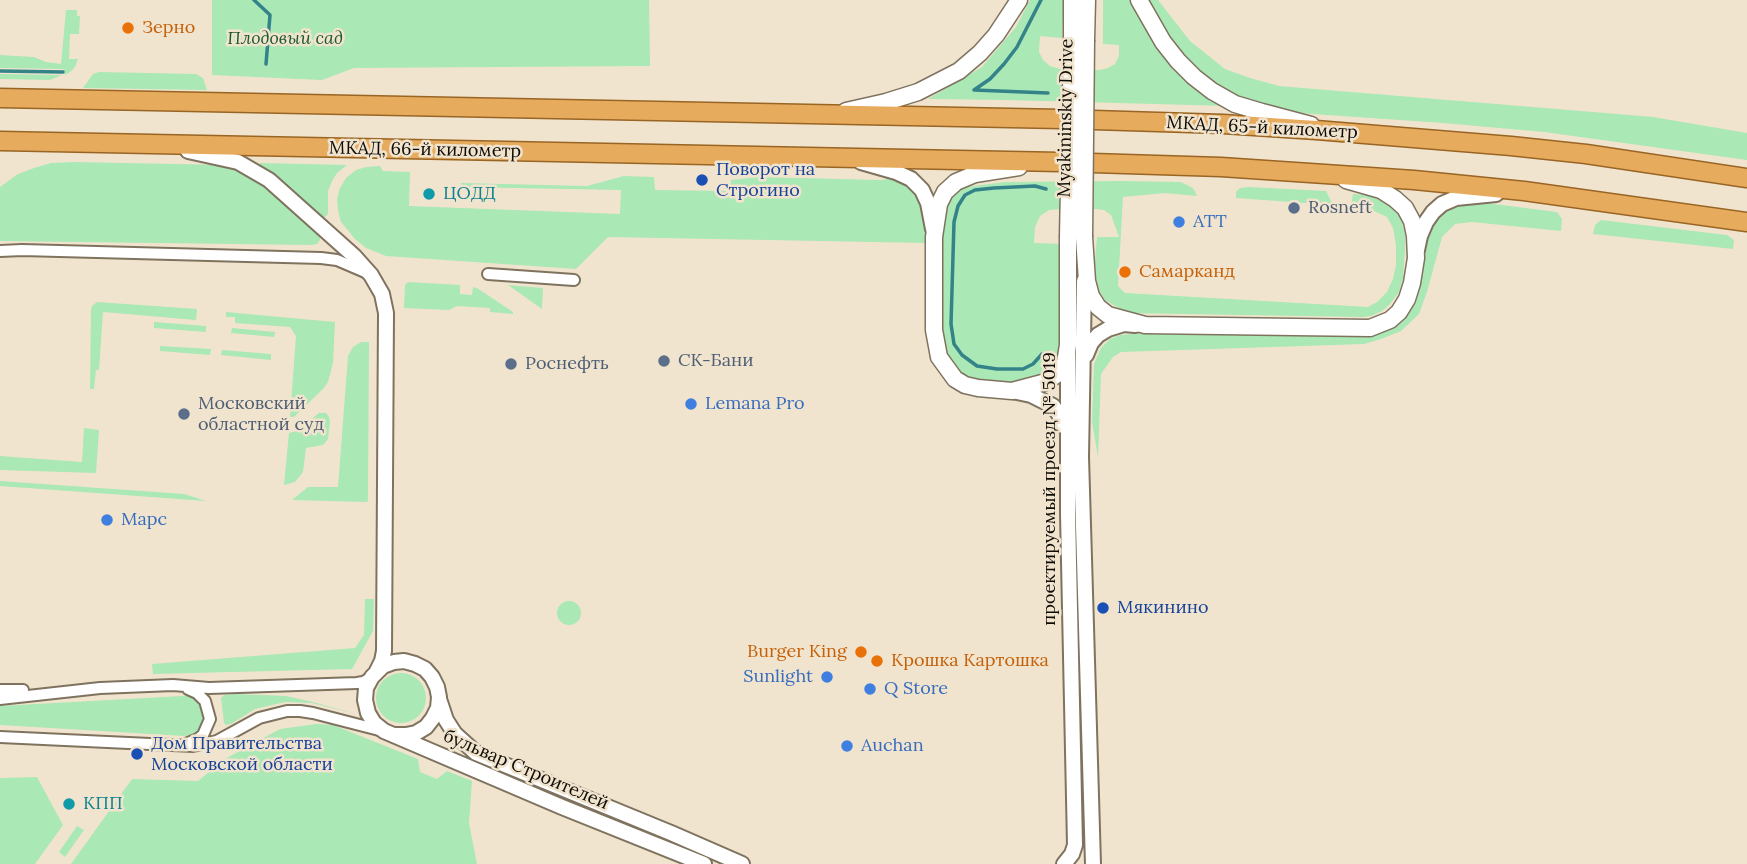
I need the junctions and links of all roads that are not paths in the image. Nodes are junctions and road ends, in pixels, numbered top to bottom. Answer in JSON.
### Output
{"nodes":[{"id":1,"x":1019,"y":0,"type":"edge"},
{"id":2,"x":1072,"y":0,"type":"edge"},
{"id":3,"x":1087,"y":0,"type":"edge"},
{"id":4,"x":1139,"y":0,"type":"edge"},
{"id":5,"x":1079,"y":40,"type":"junction"},
{"id":6,"x":0,"y":90,"type":"edge"},
{"id":7,"x":0,"y":98,"type":"edge"},
{"id":8,"x":45,"y":99,"type":"junction"},
{"id":9,"x":828,"y":115,"type":"junction"},
{"id":10,"x":1341,"y":132,"type":"junction"},
{"id":11,"x":0,"y":141,"type":"edge"},
{"id":12,"x":138,"y":144,"type":"junction"},
{"id":13,"x":850,"y":159,"type":"junction"},
{"id":14,"x":1060,"y":162,"type":"junction"},
{"id":15,"x":1318,"y":174,"type":"junction"},
{"id":16,"x":1747,"y":178,"type":"edge"},
{"id":17,"x":1524,"y":191,"type":"junction"},
{"id":18,"x":1747,"y":222,"type":"edge"},
{"id":19,"x":934,"y":237,"type":"junction"},
{"id":20,"x":1076,"y":237,"type":"junction"},
{"id":21,"x":0,"y":251,"type":"edge"},
{"id":22,"x":1416,"y":258,"type":"junction"},
{"id":23,"x":488,"y":274,"type":"dead end"},
{"id":24,"x":371,"y":275,"type":"junction"},
{"id":25,"x":574,"y":280,"type":"dead end"},
{"id":26,"x":1144,"y":325,"type":"junction"},
{"id":27,"x":1068,"y":345,"type":"junction"},
{"id":28,"x":1083,"y":374,"type":"junction"},
{"id":29,"x":1012,"y":391,"type":"junction"},
{"id":30,"x":1068,"y":437,"type":"junction"},
{"id":31,"x":374,"y":674,"type":"junction"},
{"id":32,"x":173,"y":685,"type":"junction"},
{"id":33,"x":0,"y":690,"type":"edge"},
{"id":34,"x":82,"y":690,"type":"junction"},
{"id":35,"x":439,"y":697,"type":"junction"},
{"id":36,"x":0,"y":699,"type":"edge"},
{"id":37,"x":389,"y":733,"type":"junction"},
{"id":38,"x":0,"y":739,"type":"edge"},
{"id":39,"x":172,"y":746,"type":"junction"},
{"id":40,"x":704,"y":864,"type":"edge"},
{"id":41,"x":742,"y":864,"type":"edge"},
{"id":42,"x":1064,"y":864,"type":"edge"},
{"id":43,"x":1093,"y":864,"type":"edge"}],
"edges":[{"from":1,"to":9,"type":"main road"},
{"from":2,"to":5,"type":"main road","name":"Myakininskiy Drive"},
{"from":3,"to":5,"type":"main road","name":"Myakininskiy Drive"},
{"from":4,"to":10,"type":"main road"},
{"from":5,"to":20,"type":"main road","name":"Myakininskiy Drive","bridge":true},
{"from":6,"to":8,"type":"main road"},
{"from":7,"to":8,"type":"highway"},
{"from":8,"to":9,"type":"highway","name":"МКАД, 65-й километр"},
{"from":9,"to":10,"type":"highway","name":"МКАД, 65-й километр"},
{"from":10,"to":16,"type":"highway","name":"МКАД, 65-й километр"},
{"from":11,"to":12,"type":"highway","name":"МКАД, 66-й километр"},
{"from":12,"to":13,"type":"highway","name":"МКАД, 66-й километр"},
{"from":12,"to":24,"type":"street"},
{"from":13,"to":14,"type":"highway"},
{"from":13,"to":19,"type":"street"},
{"from":14,"to":15,"type":"highway"},
{"from":14,"to":19,"type":"main road"},
{"from":15,"to":17,"type":"highway"},
{"from":15,"to":22,"type":"main road"},
{"from":17,"to":18,"type":"highway"},
{"from":17,"to":22,"type":"street"},
{"from":19,"to":29,"type":"main road"},
{"from":20,"to":26,"type":"main road"},
{"from":20,"to":27,"type":"main road","name":"проектируемый проезд № 5019"},
{"from":20,"to":28,"type":"street","name":"проектируемый проезд № 5019"},
{"from":21,"to":24,"type":"street"},
{"from":22,"to":26,"type":"main road"},
{"from":23,"to":25,"type":"street"},
{"from":24,"to":31,"type":"street"},
{"from":26,"to":28,"type":"street"},
{"from":27,"to":29,"type":"main road"},
{"from":27,"to":30,"type":"street","name":"проектируемый проезд № 5019"},
{"from":28,"to":43,"type":"street","name":"проектируемый проезд № 5019"},
{"from":29,"to":30,"type":"street"},
{"from":30,"to":42,"type":"street","name":"проектируемый проезд № 5019"},
{"from":31,"to":32,"type":"street","name":"бульвар Строителей"},
{"from":31,"to":35,"type":"street","name":"бульвар Строителей"},
{"from":31,"to":37,"type":"street"},
{"from":32,"to":34,"type":"street","name":"бульвар Строителей"},
{"from":32,"to":39,"type":"street","name":"бульвар Строителей"},
{"from":33,"to":34,"type":"street"},
{"from":34,"to":36,"type":"street","name":"бульвар Строителей"},
{"from":35,"to":37,"type":"street","name":"бульвар Строителей"},
{"from":35,"to":41,"type":"street","name":"бульвар Строителей"},
{"from":37,"to":39,"type":"street","name":"бульвар Строителей"},
{"from":37,"to":40,"type":"street","name":"бульвар Строителей"},
{"from":38,"to":39,"type":"street","name":"бульвар Строителей"}]}
